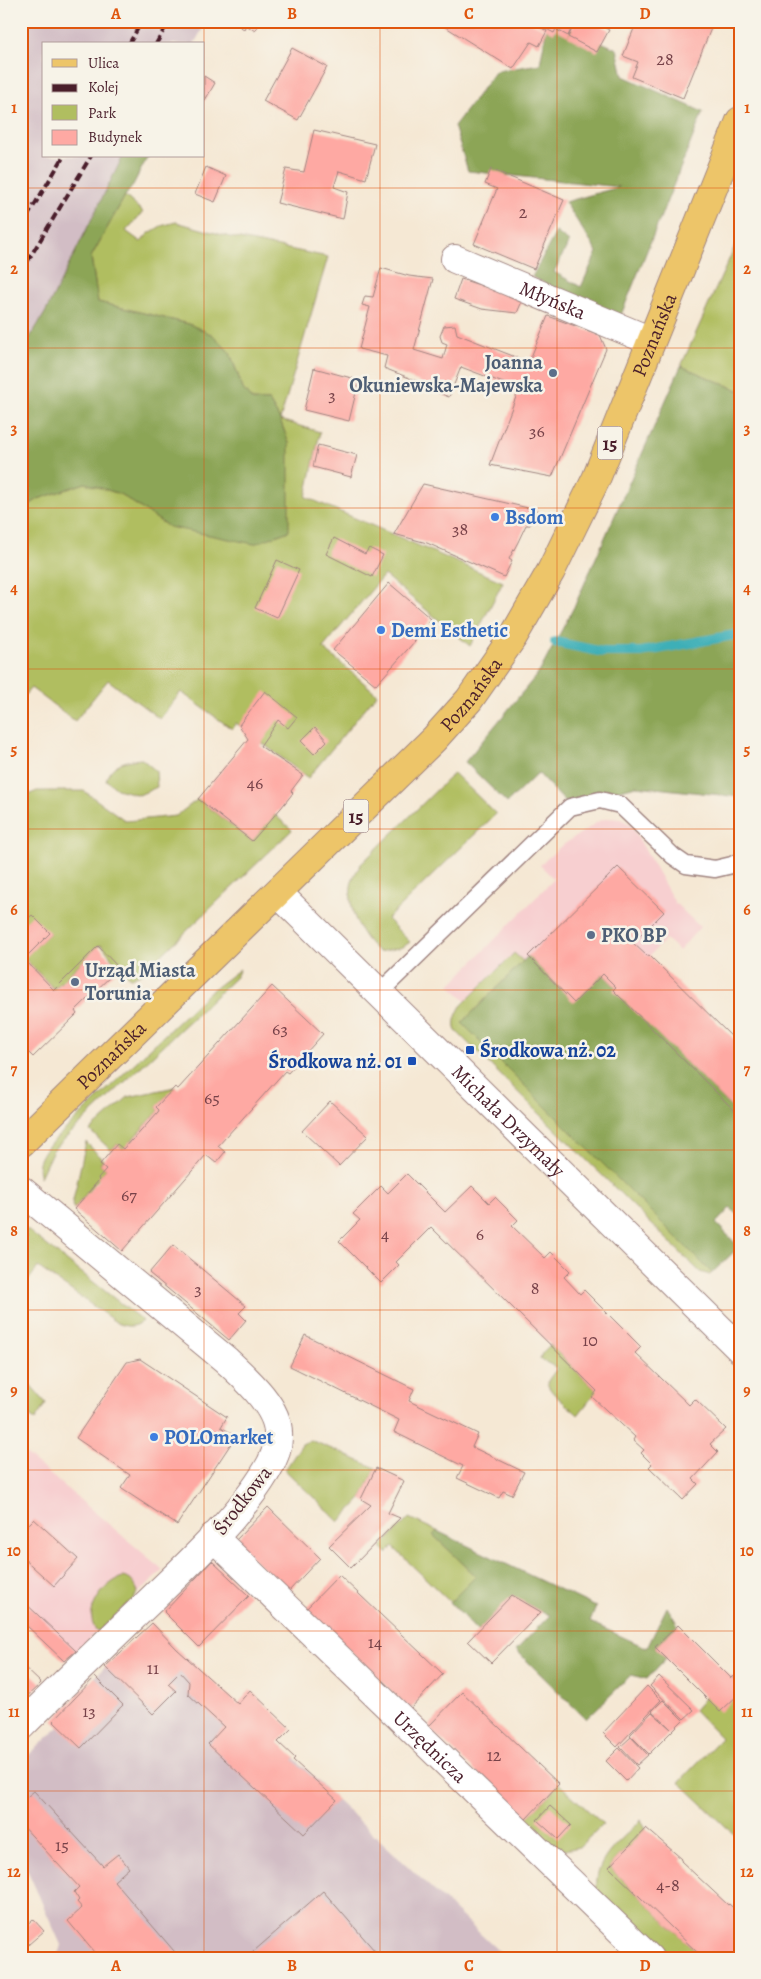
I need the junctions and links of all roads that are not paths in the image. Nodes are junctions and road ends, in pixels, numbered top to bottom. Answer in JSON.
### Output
{"nodes":[{"id":1,"x":740,"y":121,"type":"edge"},
{"id":2,"x":455,"y":260,"type":"dead end"},
{"id":3,"x":651,"y":341,"type":"junction"},
{"id":4,"x":740,"y":861,"type":"edge"},
{"id":5,"x":278,"y":893,"type":"junction"},
{"id":6,"x":379,"y":993,"type":"junction"},
{"id":7,"x":21,"y":1143,"type":"edge"},
{"id":8,"x":21,"y":1190,"type":"edge"},
{"id":9,"x":740,"y":1349,"type":"edge"},
{"id":10,"x":213,"y":1537,"type":"junction"},
{"id":11,"x":21,"y":1726,"type":"edge"},
{"id":12,"x":649,"y":1958,"type":"edge"}],
"edges":[{"from":1,"to":3,"type":"main road","name":"Poznańska","number":"15"},
{"from":2,"to":3,"type":"street","name":"Młyńska"},
{"from":3,"to":5,"type":"main road","name":"Poznańska","number":"15"},
{"from":4,"to":6,"type":"lane"},
{"from":5,"to":6,"type":"street","name":"Michała Drzymały"},
{"from":5,"to":7,"type":"main road","name":"Poznańska","number":"15"},
{"from":6,"to":9,"type":"street","name":"Michała Drzymały"},
{"from":8,"to":10,"type":"street","name":"Środkowa"},
{"from":10,"to":11,"type":"street","name":"Środkowa"},
{"from":10,"to":12,"type":"street","name":"Urzędnicza"}]}
